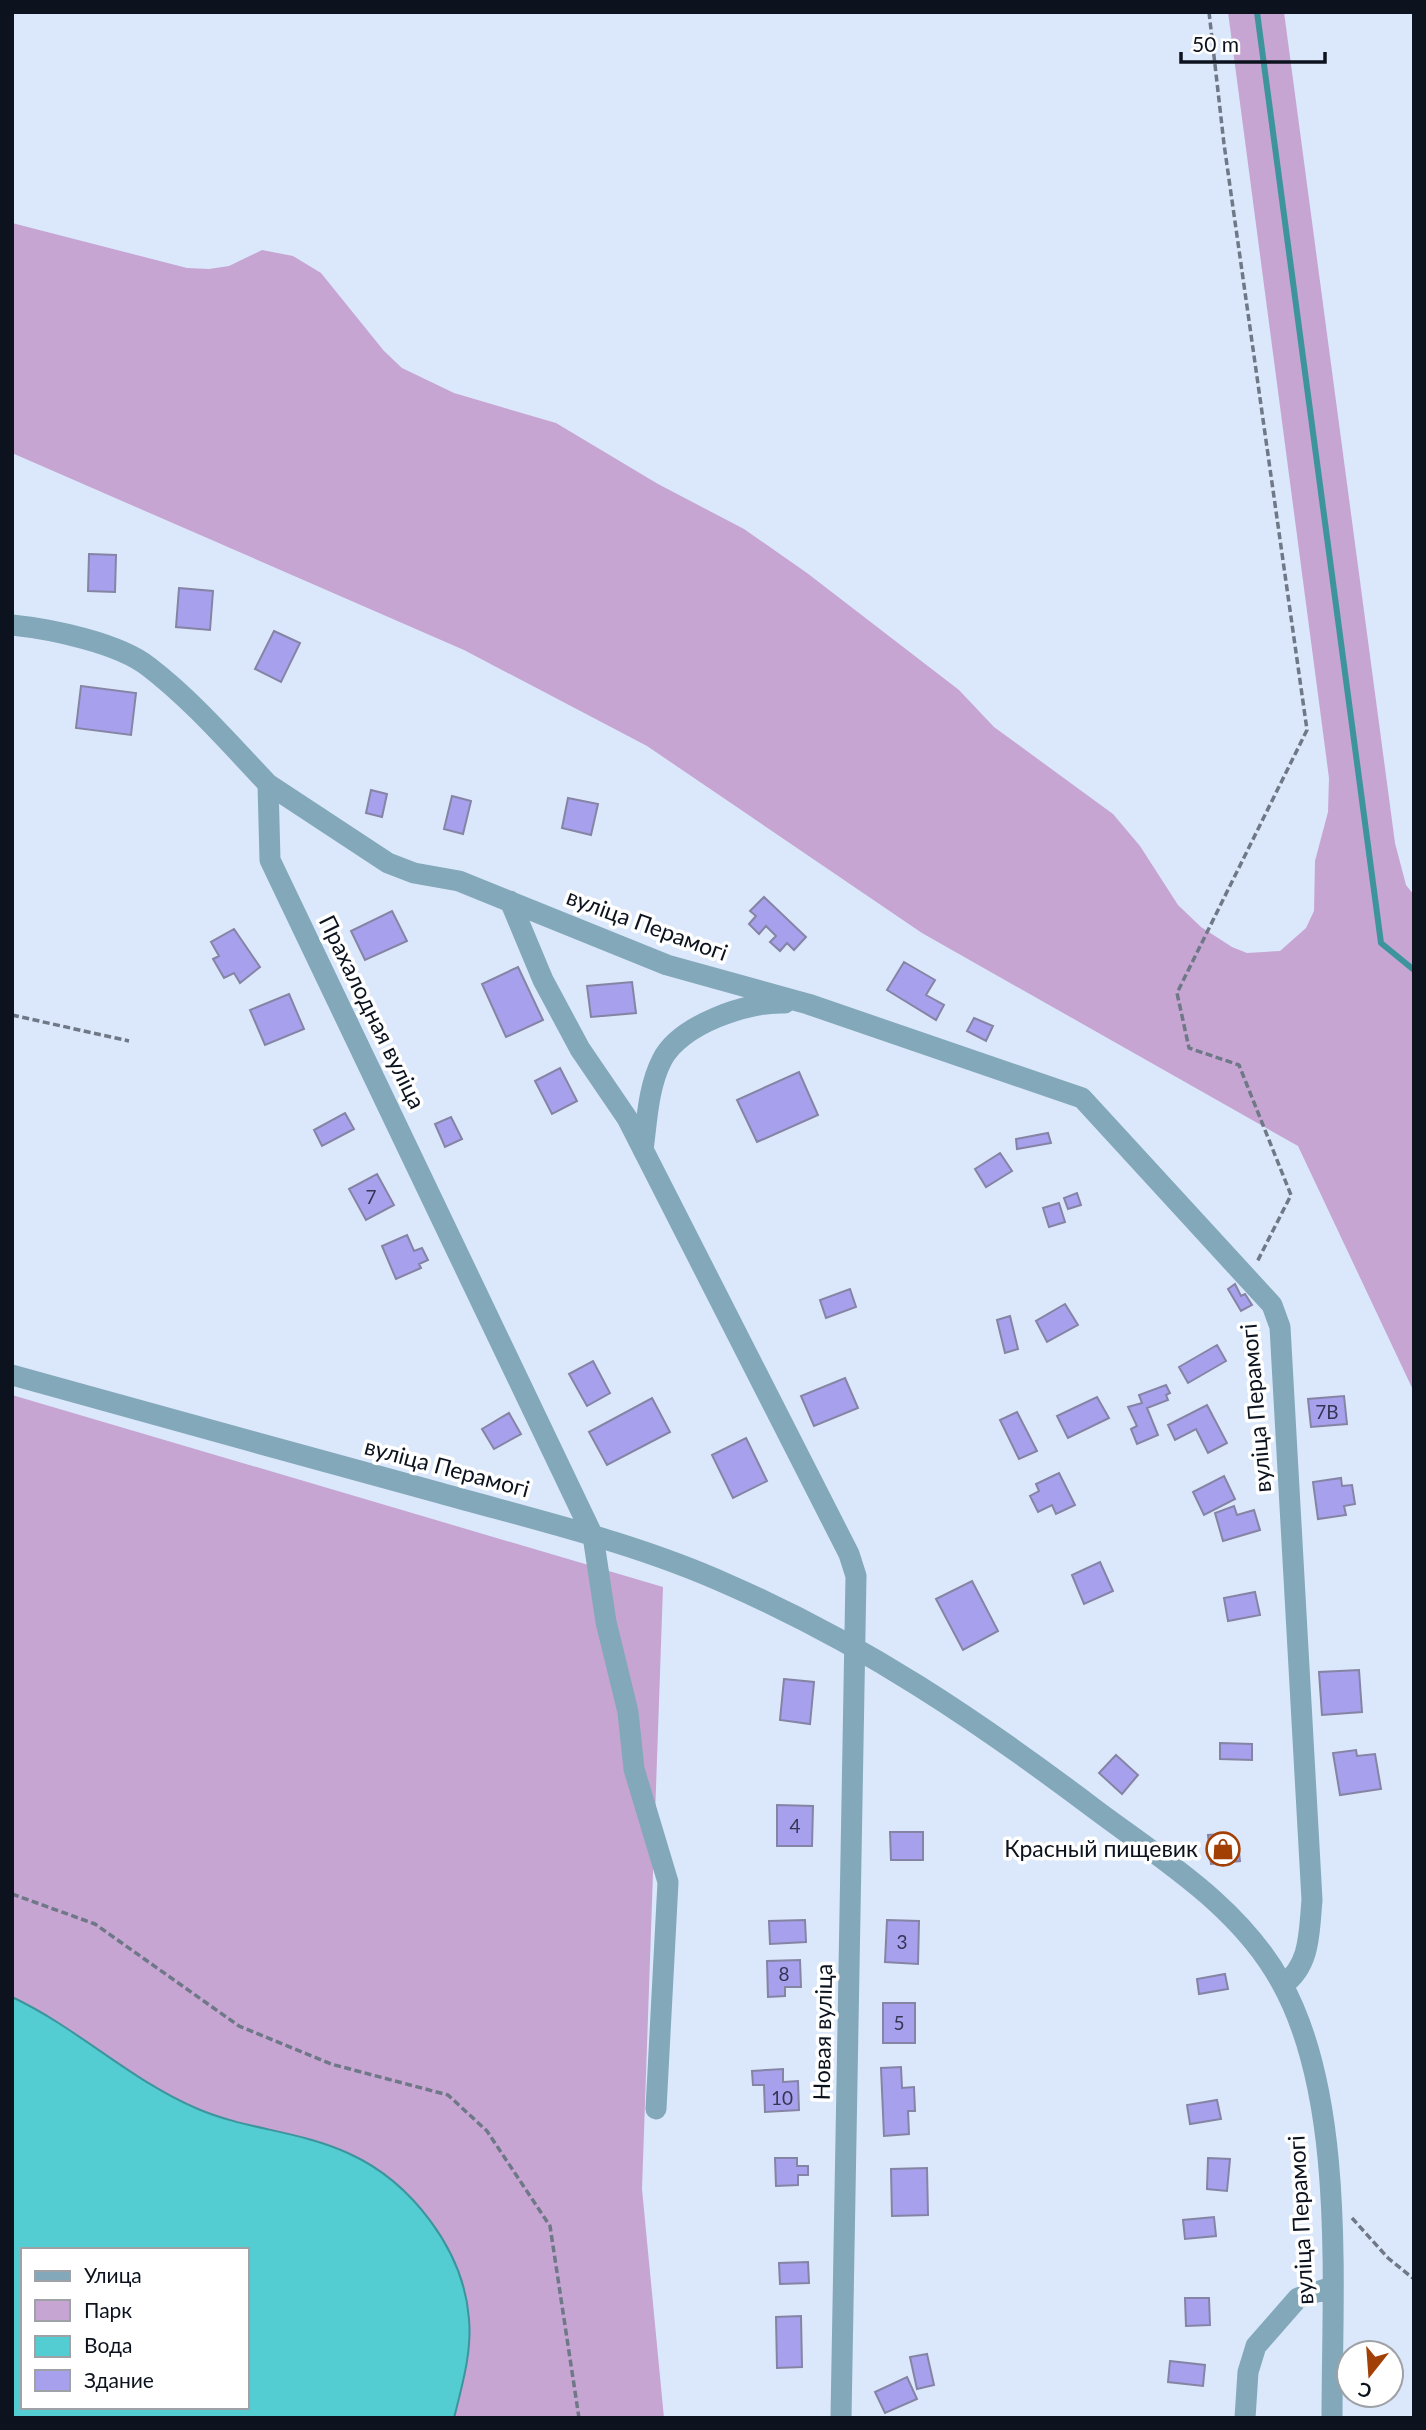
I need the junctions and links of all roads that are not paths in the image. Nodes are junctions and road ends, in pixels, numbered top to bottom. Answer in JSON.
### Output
{"nodes":[{"id":1,"x":12,"y":625,"type":"edge"},
{"id":2,"x":268,"y":784,"type":"junction"},
{"id":3,"x":510,"y":901,"type":"junction"},
{"id":4,"x":808,"y":1004,"type":"junction"},
{"id":5,"x":643,"y":1150,"type":"junction"},
{"id":6,"x":12,"y":1375,"type":"edge"},
{"id":7,"x":593,"y":1536,"type":"junction"},
{"id":8,"x":856,"y":1647,"type":"junction"},
{"id":9,"x":1283,"y":1985,"type":"junction"},
{"id":10,"x":656,"y":2109,"type":"dead end"},
{"id":11,"x":1332,"y":2287,"type":"junction"},
{"id":12,"x":841,"y":2418,"type":"edge"},
{"id":13,"x":1245,"y":2418,"type":"edge"},
{"id":14,"x":1332,"y":2418,"type":"edge"}],
"edges":[{"from":1,"to":2,"type":"street"},
{"from":2,"to":3,"type":"street","name":"вуліца Перамогі"},
{"from":2,"to":7,"type":"street","name":"Прахалодная вуліца"},
{"from":3,"to":4,"type":"street","name":"вуліца Перамогі"},
{"from":3,"to":5,"type":"street"},
{"from":4,"to":5,"type":"street","name":"вуліца Перамогі"},
{"from":4,"to":9,"type":"street","name":"вуліца Перамогі"},
{"from":5,"to":8,"type":"street"},
{"from":6,"to":7,"type":"street","name":"вуліца Перамогі"},
{"from":7,"to":8,"type":"street","name":"вуліца Перамогі"},
{"from":7,"to":10,"type":"street","name":"Прахалодная вуліца"},
{"from":8,"to":9,"type":"street","name":"вуліца Перамогі"},
{"from":8,"to":12,"type":"street","name":"Новая вуліца"},
{"from":9,"to":11,"type":"street","name":"вуліца Перамогі"},
{"from":11,"to":13,"type":"street"},
{"from":11,"to":14,"type":"street","name":"вуліца Перамогі"}]}
